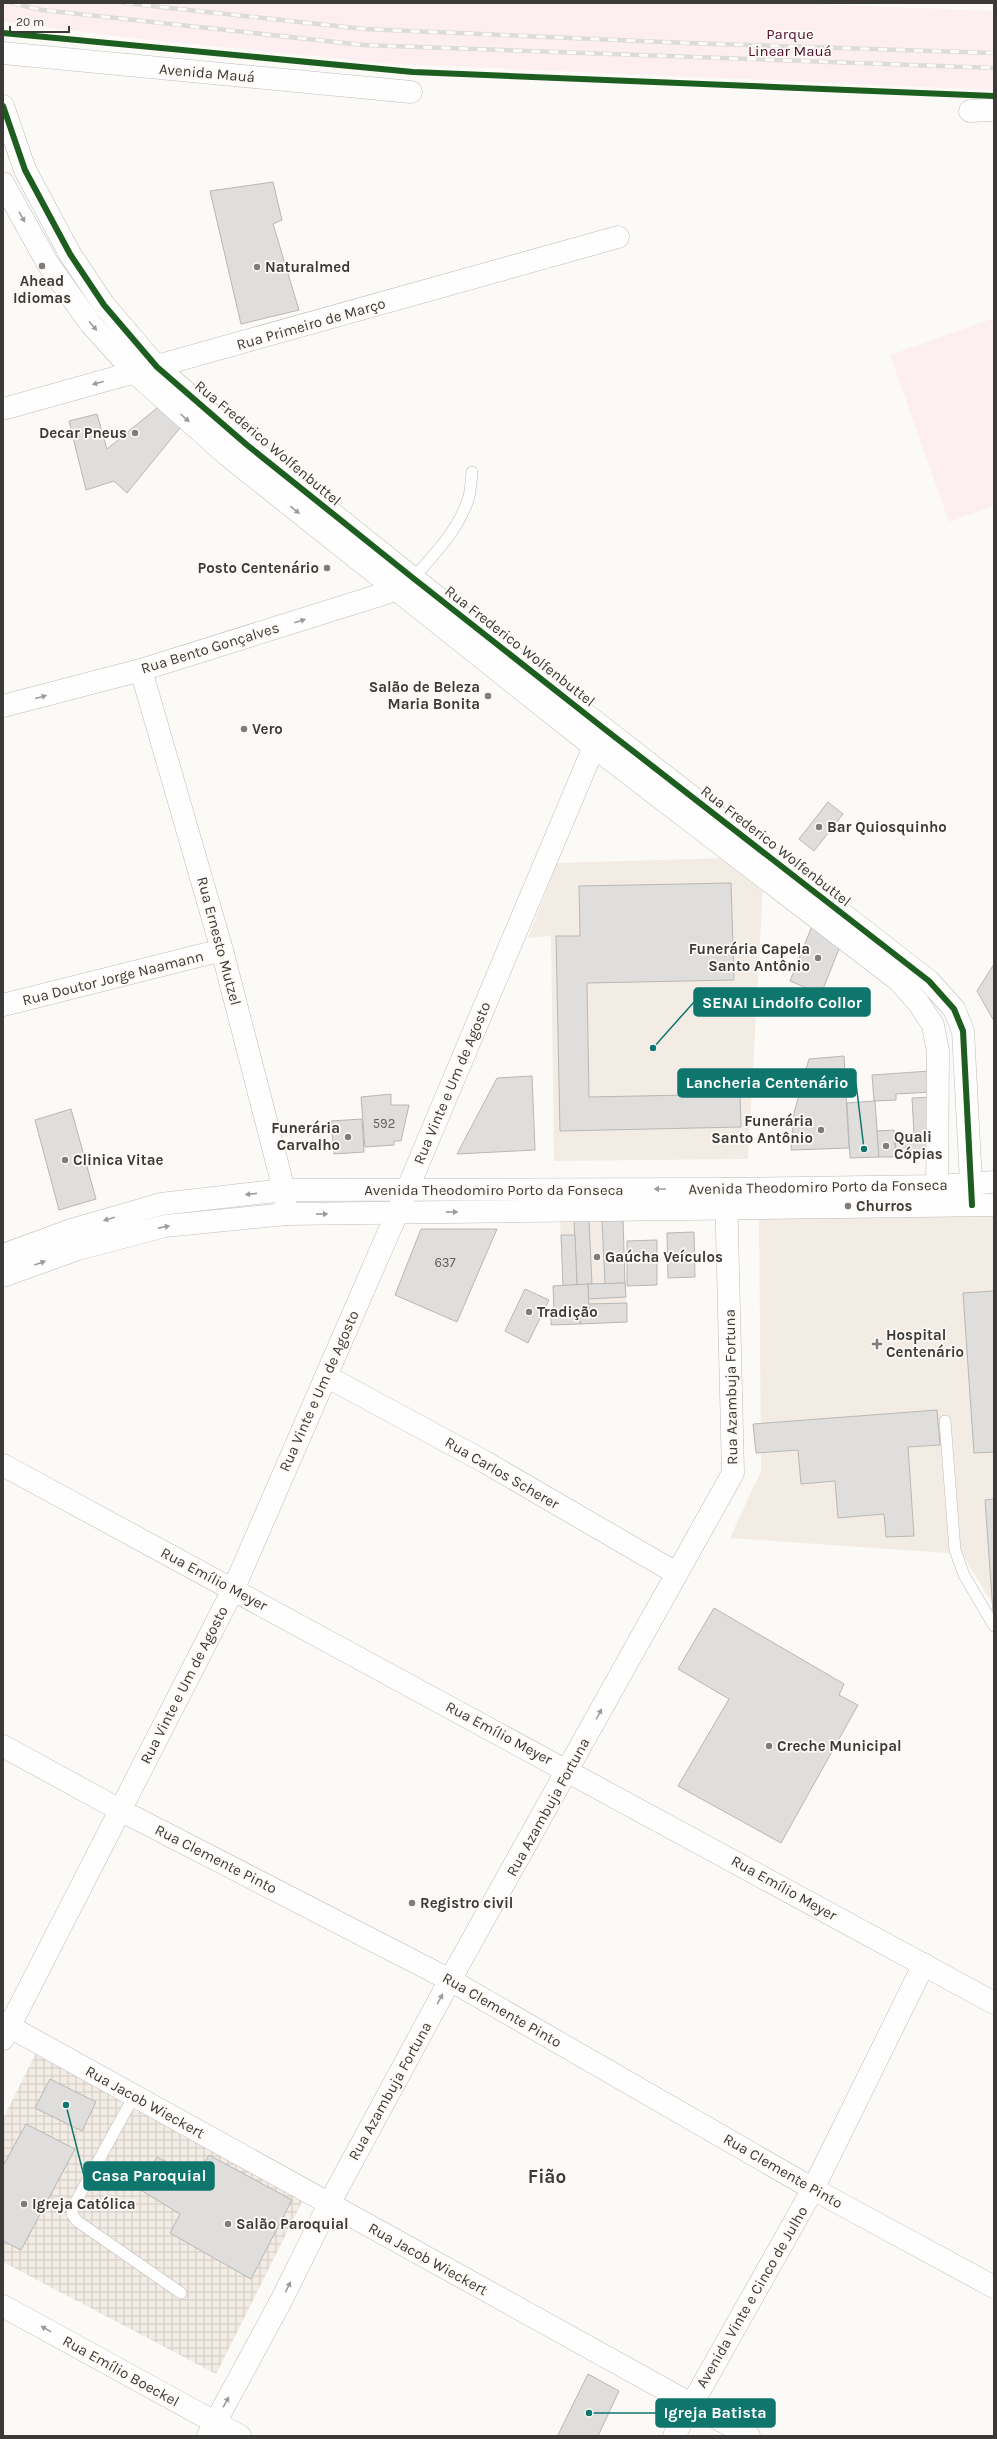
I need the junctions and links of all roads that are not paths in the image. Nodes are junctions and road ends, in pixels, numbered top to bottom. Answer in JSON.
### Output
{"nodes":[{"id":1,"x":3,"y":53,"type":"edge"},
{"id":2,"x":411,"y":92,"type":"dead end"},
{"id":3,"x":994,"y":110,"type":"edge"},
{"id":4,"x":970,"y":111,"type":"dead end"},
{"id":5,"x":5,"y":117,"type":"edge"},
{"id":6,"x":25,"y":170,"type":"junction"},
{"id":7,"x":3,"y":177,"type":"edge"},
{"id":8,"x":3,"y":183,"type":"edge"},
{"id":9,"x":618,"y":237,"type":"dead end"},
{"id":10,"x":157,"y":367,"type":"junction"},
{"id":11,"x":135,"y":373,"type":"junction"},
{"id":12,"x":3,"y":409,"type":"edge"},
{"id":13,"x":280,"y":471,"type":"junction"},
{"id":14,"x":472,"y":472,"type":"dead end"},
{"id":15,"x":268,"y":489,"type":"junction"},
{"id":16,"x":413,"y":578,"type":"junction"},
{"id":17,"x":396,"y":590,"type":"junction"},
{"id":18,"x":141,"y":670,"type":"junction"},
{"id":19,"x":3,"y":706,"type":"edge"},
{"id":20,"x":598,"y":737,"type":"junction"},
{"id":21,"x":782,"y":879,"type":"junction"},
{"id":22,"x":222,"y":950,"type":"junction"},
{"id":23,"x":3,"y":1005,"type":"edge"},
{"id":24,"x":994,"y":1182,"type":"edge"},
{"id":25,"x":972,"y":1184,"type":"junction"},
{"id":26,"x":284,"y":1190,"type":"junction"},
{"id":27,"x":407,"y":1190,"type":"junction"},
{"id":28,"x":937,"y":1196,"type":"junction"},
{"id":29,"x":726,"y":1198,"type":"junction"},
{"id":30,"x":536,"y":1200,"type":"junction"},
{"id":31,"x":972,"y":1205,"type":"junction"},
{"id":32,"x":994,"y":1205,"type":"edge"},
{"id":33,"x":397,"y":1212,"type":"junction"},
{"id":34,"x":287,"y":1214,"type":"junction"},
{"id":35,"x":74,"y":1240,"type":"junction"},
{"id":36,"x":3,"y":1255,"type":"edge"},
{"id":37,"x":3,"y":1276,"type":"edge"},
{"id":38,"x":326,"y":1376,"type":"junction"},
{"id":39,"x":946,"y":1421,"type":"dead end"},
{"id":40,"x":3,"y":1465,"type":"edge"},
{"id":41,"x":676,"y":1573,"type":"junction"},
{"id":42,"x":233,"y":1590,"type":"junction"},
{"id":43,"x":994,"y":1626,"type":"edge"},
{"id":44,"x":3,"y":1746,"type":"edge"},
{"id":45,"x":569,"y":1771,"type":"junction"},
{"id":46,"x":120,"y":1810,"type":"junction"},
{"id":47,"x":924,"y":1964,"type":"junction"},
{"id":48,"x":450,"y":1980,"type":"junction"},
{"id":49,"x":994,"y":2003,"type":"edge"},
{"id":50,"x":5,"y":2030,"type":"edge"},
{"id":51,"x":134,"y":2096,"type":"junction"},
{"id":52,"x":813,"y":2189,"type":"junction"},
{"id":53,"x":329,"y":2204,"type":"junction"},
{"id":54,"x":994,"y":2287,"type":"edge"},
{"id":55,"x":182,"y":2293,"type":"dead end"},
{"id":56,"x":3,"y":2306,"type":"edge"},
{"id":57,"x":691,"y":2404,"type":"junction"},
{"id":58,"x":212,"y":2429,"type":"edge"},
{"id":59,"x":240,"y":2436,"type":"edge"},
{"id":60,"x":674,"y":2436,"type":"edge"},
{"id":61,"x":749,"y":2436,"type":"edge"}],
"edges":[{"from":1,"to":2,"type":"street","name":"Avenida Mauá"},
{"from":3,"to":4,"type":"street"},
{"from":5,"to":6,"type":"street","name":"Rua Frederico Wolfenbuttel"},
{"from":6,"to":7,"type":"street"},
{"from":6,"to":10,"type":"street","name":"Rua Frederico Wolfenbuttel"},
{"from":8,"to":11,"type":"street","name":"Rua Frederico Wolfenbuttel","one_way":true},
{"from":9,"to":10,"type":"street","name":"Rua Primeiro de Março"},
{"from":10,"to":11,"type":"street","name":"Rua Primeiro de Março"},
{"from":10,"to":13,"type":"street","name":"Rua Frederico Wolfenbuttel"},
{"from":11,"to":12,"type":"street","name":"Rua Primeiro de Março","one_way":true},
{"from":11,"to":15,"type":"street","name":"Rua Frederico Wolfenbuttel","one_way":true},
{"from":13,"to":15,"type":"street"},
{"from":13,"to":16,"type":"street","name":"Rua Frederico Wolfenbuttel"},
{"from":14,"to":16,"type":"lane"},
{"from":15,"to":17,"type":"street","name":"Rua Frederico Wolfenbuttel","one_way":true},
{"from":16,"to":17,"type":"street","name":"Rua Bento Gonçalves"},
{"from":16,"to":20,"type":"street","name":"Rua Frederico Wolfenbuttel"},
{"from":18,"to":17,"type":"street","name":"Rua Bento Gonçalves","one_way":true},
{"from":17,"to":20,"type":"street","name":"Rua Frederico Wolfenbuttel"},
{"from":19,"to":18,"type":"street","name":"Rua Bento Gonçalves","one_way":true},
{"from":18,"to":22,"type":"street","name":"Rua Ernesto Mutzel"},
{"from":20,"to":21,"type":"street","name":"Rua Frederico Wolfenbuttel"},
{"from":20,"to":27,"type":"street","name":"Rua Vinte e Um de Agosto"},
{"from":21,"to":25,"type":"street","name":"Rua Frederico Wolfenbuttel"},
{"from":21,"to":28,"type":"street","name":"Rua Frederico Wolfenbuttel"},
{"from":22,"to":23,"type":"street","name":"Rua Doutor Jorge Naamann"},
{"from":22,"to":26,"type":"street","name":"Rua Ernesto Mutzel"},
{"from":24,"to":25,"type":"street","name":"Avenida Theodomiro Porto da Fonseca"},
{"from":25,"to":28,"type":"street","name":"Avenida Theodomiro Porto da Fonseca"},
{"from":25,"to":31,"type":"street","name":"Rua Frederico Wolfenbuttel"},
{"from":26,"to":27,"type":"street","name":"Avenida Theodomiro Porto da Fonseca"},
{"from":26,"to":34,"type":"street","name":"Rua Ernesto Mutzel"},
{"from":26,"to":35,"type":"street","name":"Avenida Theodomiro Porto da Fonseca","one_way":true},
{"from":27,"to":30,"type":"street","name":"Avenida Theodomiro Porto da Fonseca"},
{"from":27,"to":33,"type":"street","name":"Rua Vinte e Um de Agosto"},
{"from":28,"to":29,"type":"street","name":"Avenida Theodomiro Porto da Fonseca"},
{"from":28,"to":31,"type":"street","name":"Avenida Theodomiro Porto da Fonseca"},
{"from":29,"to":30,"type":"street","name":"Avenida Theodomiro Porto da Fonseca"},
{"from":29,"to":41,"type":"street","name":"Rua Azambuja Fortuna"},
{"from":33,"to":30,"type":"street","name":"Avenida Theodomiro Porto da Fonseca","one_way":true},
{"from":31,"to":32,"type":"street","name":"Avenida Theodomiro Porto da Fonseca"},
{"from":34,"to":33,"type":"street","name":"Avenida Theodomiro Porto da Fonseca","one_way":true},
{"from":33,"to":38,"type":"street","name":"Rua Vinte e Um de Agosto"},
{"from":35,"to":34,"type":"street","name":"Avenida Theodomiro Porto da Fonseca","one_way":true},
{"from":35,"to":36,"type":"street","name":"Avenida Theodomiro Porto da Fonseca"},
{"from":37,"to":35,"type":"street","name":"Avenida Theodomiro Porto da Fonseca","one_way":true},
{"from":38,"to":41,"type":"street","name":"Rua Carlos Scherer"},
{"from":38,"to":42,"type":"street","name":"Rua Vinte e Um de Agosto"},
{"from":39,"to":43,"type":"lane"},
{"from":40,"to":42,"type":"street","name":"Rua Emílio Meyer"},
{"from":45,"to":41,"type":"street","name":"Rua Azambuja Fortuna","one_way":true},
{"from":42,"to":45,"type":"street","name":"Rua Emílio Meyer"},
{"from":42,"to":46,"type":"street","name":"Rua Vinte e Um de Agosto"},
{"from":44,"to":46,"type":"street","name":"Rua Clemente Pinto"},
{"from":45,"to":47,"type":"street","name":"Rua Emílio Meyer"},
{"from":45,"to":48,"type":"street","name":"Rua Azambuja Fortuna"},
{"from":46,"to":48,"type":"street","name":"Rua Clemente Pinto"},
{"from":46,"to":50,"type":"street","name":"Rua Vinte e Um de Agosto"},
{"from":47,"to":49,"type":"street","name":"Rua Emílio Meyer"},
{"from":47,"to":52,"type":"street","name":"Avenida Vinte e Cinco de Julho"},
{"from":48,"to":52,"type":"street","name":"Rua Clemente Pinto"},
{"from":53,"to":48,"type":"street","name":"Rua Azambuja Fortuna","one_way":true},
{"from":50,"to":51,"type":"street","name":"Rua Jacob Wieckert"},
{"from":51,"to":53,"type":"street","name":"Rua Jacob Wieckert"},
{"from":51,"to":55,"type":"lane"},
{"from":52,"to":54,"type":"street","name":"Rua Clemente Pinto"},
{"from":52,"to":57,"type":"street","name":"Avenida Vinte e Cinco de Julho"},
{"from":53,"to":57,"type":"street","name":"Rua Jacob Wieckert"},
{"from":58,"to":53,"type":"street","name":"Rua Azambuja Fortuna","one_way":true},
{"from":58,"to":56,"type":"street","name":"Rua Emílio Boeckel","one_way":true},
{"from":57,"to":60,"type":"street","name":"Avenida Vinte e Cinco de Julho"},
{"from":57,"to":61,"type":"street","name":"Rua Jacob Wieckert"},
{"from":58,"to":59,"type":"street","name":"Rua Emílio Boeckel"}]}
